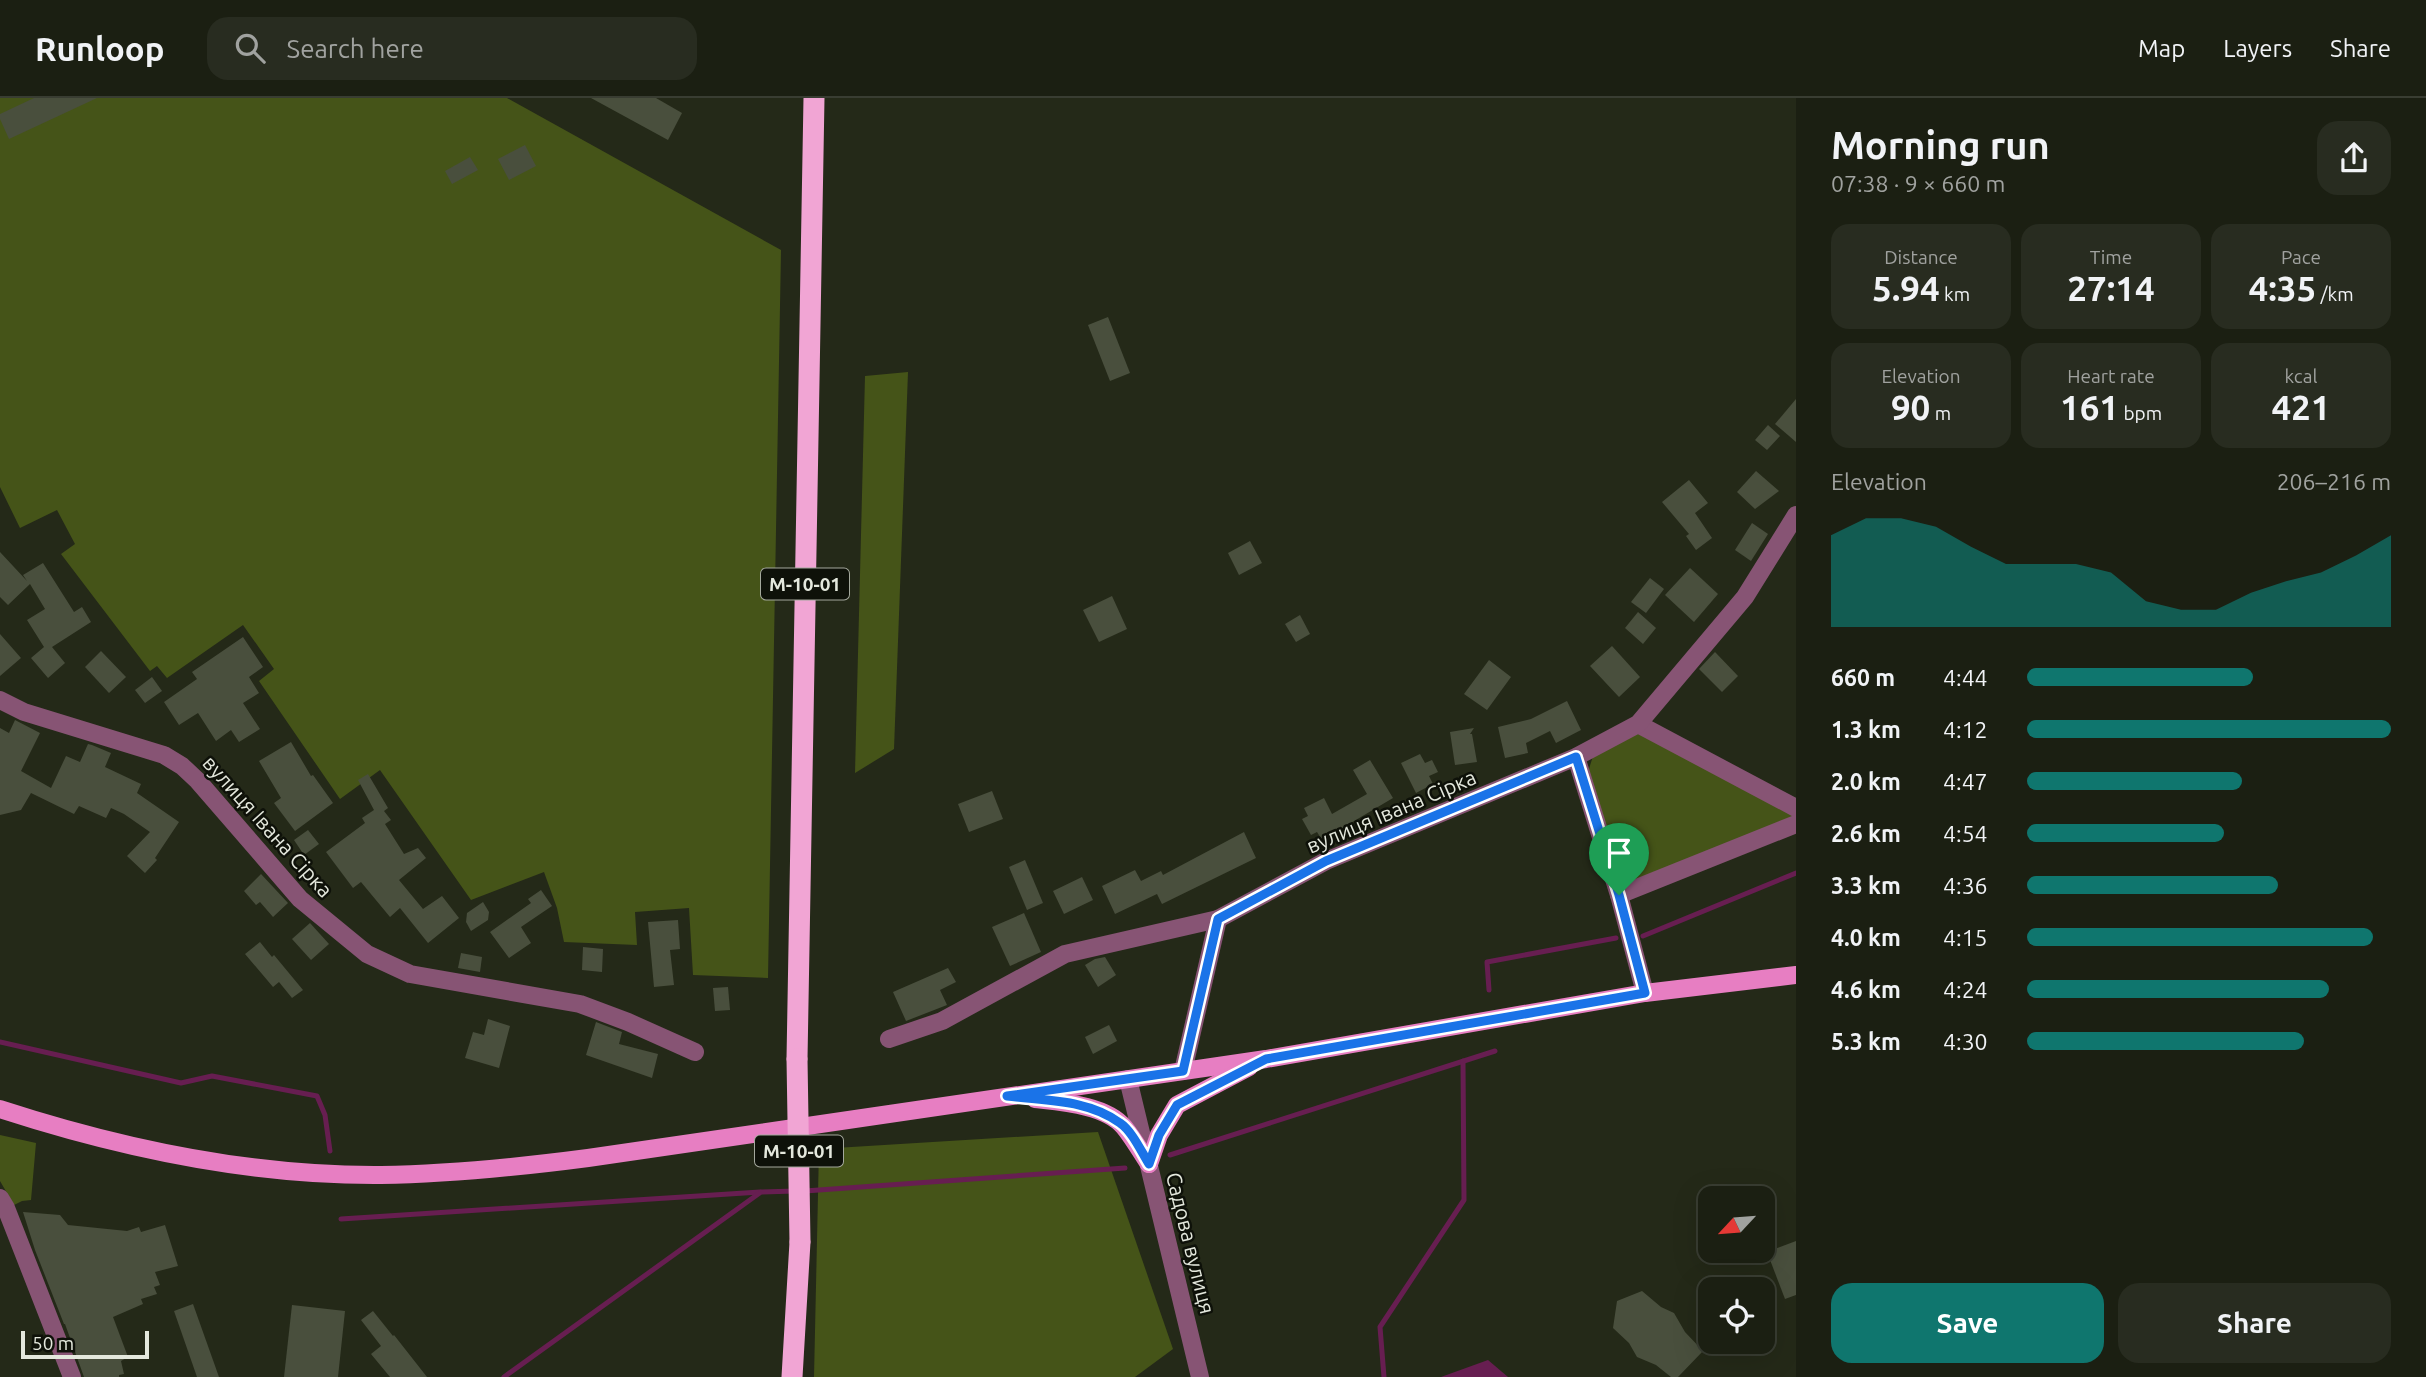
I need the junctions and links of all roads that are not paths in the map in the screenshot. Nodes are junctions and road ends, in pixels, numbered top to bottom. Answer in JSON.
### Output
{"nodes":[{"id":1,"x":814,"y":98,"type":"edge"},
{"id":2,"x":1796,"y":515,"type":"edge"},
{"id":3,"x":0,"y":700,"type":"edge"},
{"id":4,"x":1638,"y":724,"type":"junction"},
{"id":5,"x":1576,"y":757,"type":"junction"},
{"id":6,"x":1796,"y":808,"type":"edge"},
{"id":7,"x":1796,"y":824,"type":"edge"},
{"id":8,"x":1619,"y":895,"type":"junction"},
{"id":9,"x":1218,"y":919,"type":"junction"},
{"id":10,"x":1796,"y":975,"type":"edge"},
{"id":11,"x":1645,"y":993,"type":"junction"},
{"id":12,"x":889,"y":1039,"type":"dead end"},
{"id":13,"x":695,"y":1052,"type":"dead end"},
{"id":14,"x":1266,"y":1059,"type":"junction"},
{"id":15,"x":1183,"y":1071,"type":"junction"},
{"id":16,"x":1128,"y":1079,"type":"junction"},
{"id":17,"x":1007,"y":1096,"type":"junction"},
{"id":18,"x":0,"y":1109,"type":"edge"},
{"id":19,"x":1149,"y":1164,"type":"junction"},
{"id":20,"x":0,"y":1198,"type":"edge"},
{"id":21,"x":72,"y":1377,"type":"edge"},
{"id":22,"x":792,"y":1377,"type":"edge"},
{"id":23,"x":1200,"y":1377,"type":"edge"}],
"edges":[{"from":1,"to":22,"type":"highway","number":"М-10-01","bridge":true},
{"from":2,"to":4,"type":"street","name":"вулиця Івана Сірка"},
{"from":3,"to":13,"type":"street","name":"вулиця Івана Сірка"},
{"from":4,"to":5,"type":"street","name":"вулиця Івана Сірка"},
{"from":4,"to":6,"type":"street"},
{"from":5,"to":8,"type":"street"},
{"from":5,"to":9,"type":"street","name":"вулиця Івана Сірка"},
{"from":7,"to":8,"type":"street"},
{"from":8,"to":11,"type":"street"},
{"from":9,"to":12,"type":"street","name":"вулиця Івана Сірка"},
{"from":9,"to":15,"type":"street"},
{"from":10,"to":11,"type":"main road"},
{"from":11,"to":14,"type":"main road"},
{"from":14,"to":15,"type":"main road"},
{"from":14,"to":19,"type":"main road"},
{"from":15,"to":16,"type":"main road"},
{"from":16,"to":17,"type":"main road"},
{"from":16,"to":19,"type":"street","name":"Садова вулиця"},
{"from":17,"to":18,"type":"main road"},
{"from":17,"to":19,"type":"main road"},
{"from":19,"to":23,"type":"street","name":"Садова вулиця"},
{"from":20,"to":21,"type":"street"}]}
